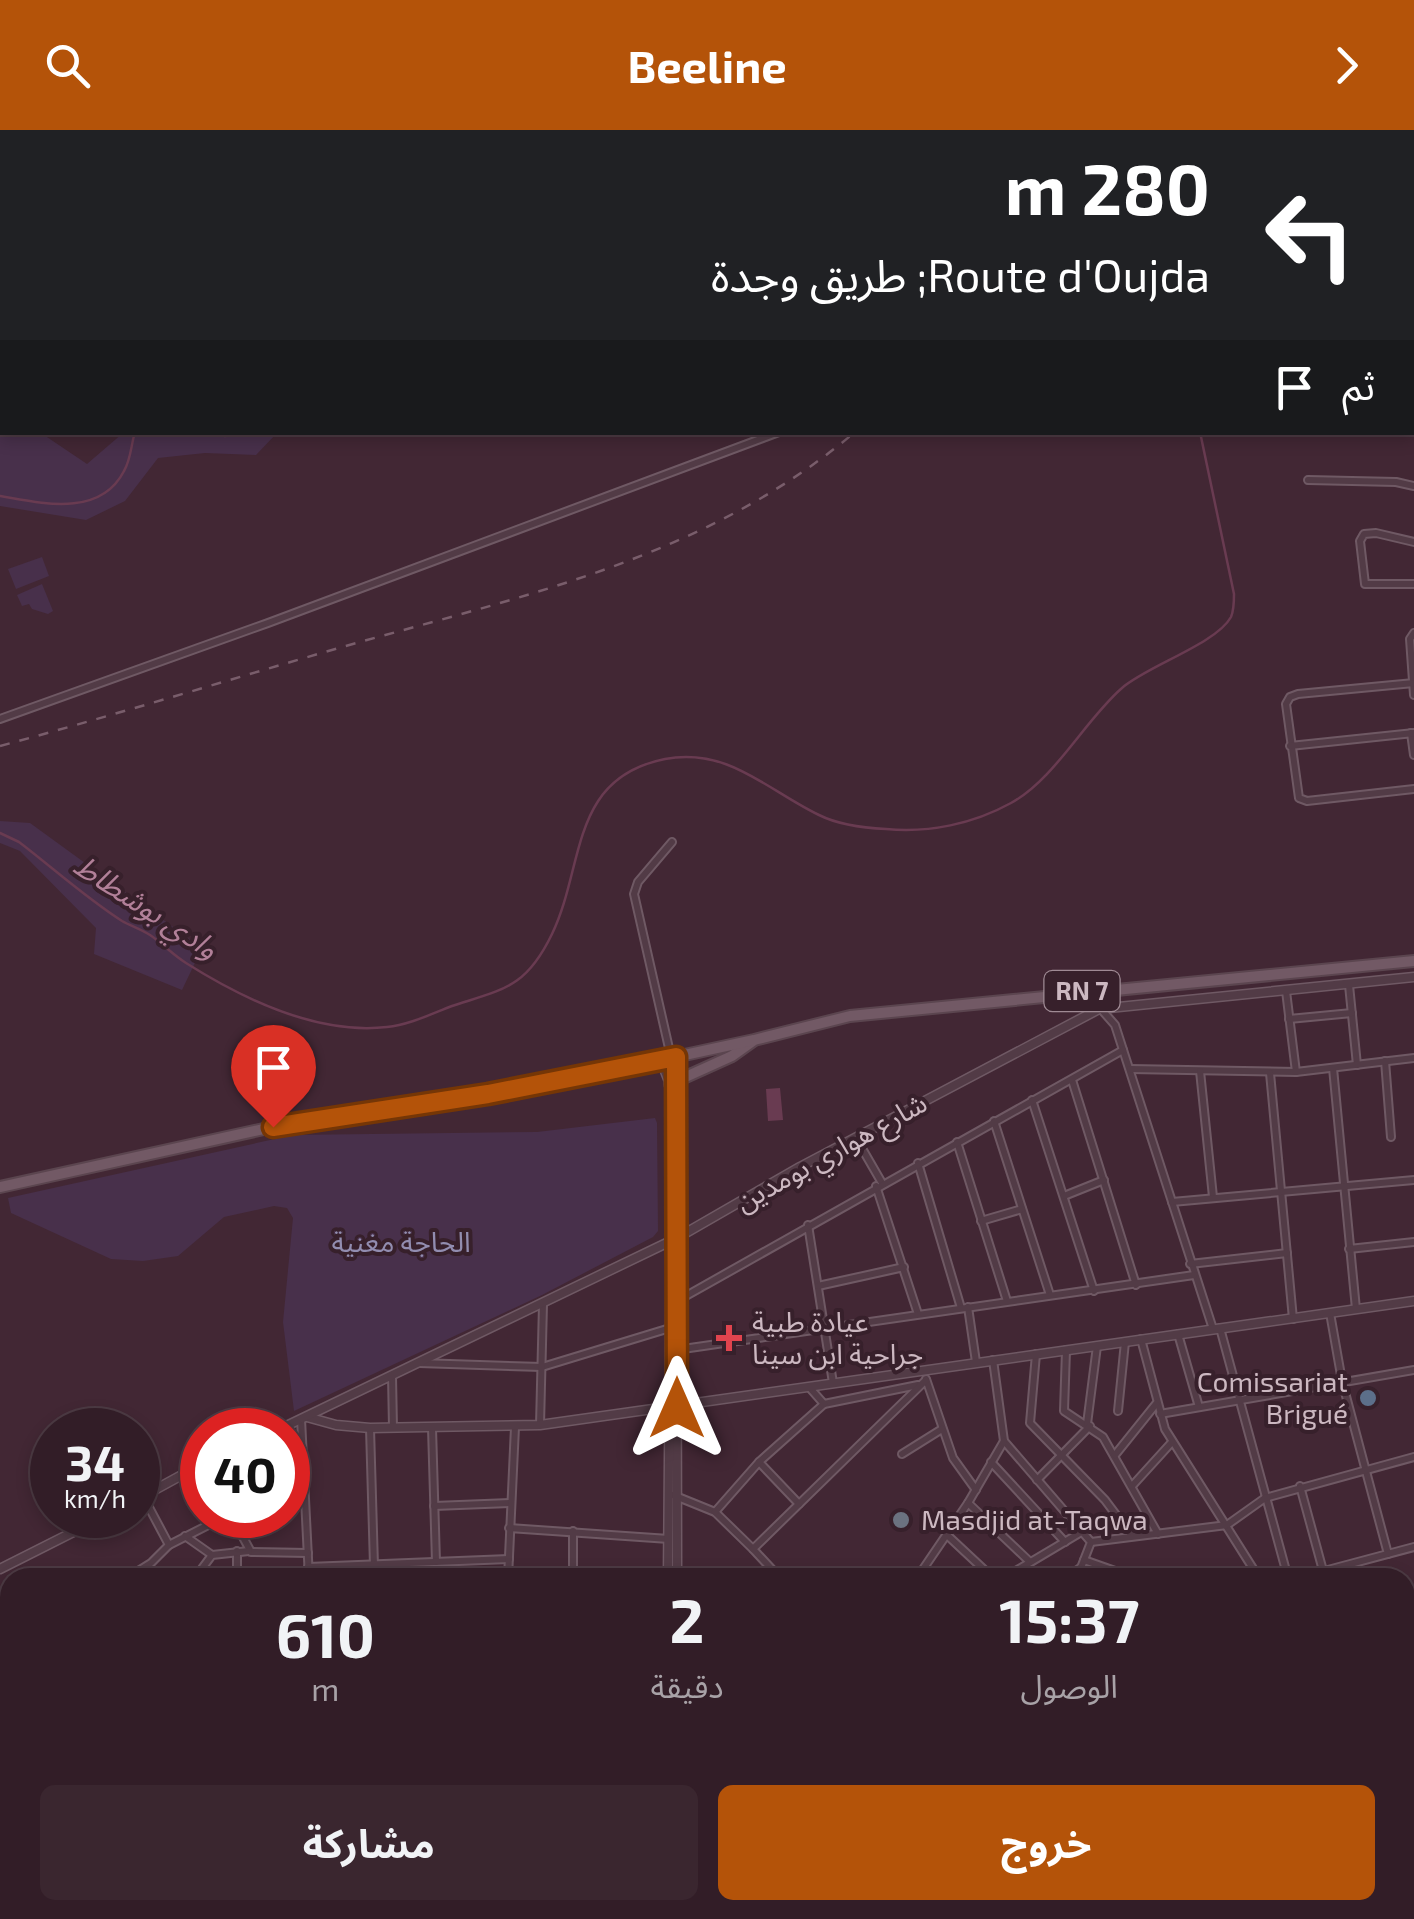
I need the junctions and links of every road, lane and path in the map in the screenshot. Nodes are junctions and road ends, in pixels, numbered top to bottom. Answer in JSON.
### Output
{"nodes":[{"id":1,"x":771,"y":435,"type":"edge"},
{"id":2,"x":1308,"y":480,"type":"dead end"},
{"id":3,"x":1414,"y":486,"type":"edge"},
{"id":4,"x":1414,"y":542,"type":"edge"},
{"id":5,"x":1414,"y":584,"type":"edge"},
{"id":6,"x":1414,"y":633,"type":"edge"},
{"id":7,"x":1413,"y":683,"type":"edge"},
{"id":8,"x":1414,"y":694,"type":"edge"},
{"id":9,"x":0,"y":719,"type":"edge"},
{"id":10,"x":1413,"y":733,"type":"edge"},
{"id":11,"x":1290,"y":746,"type":"junction"},
{"id":12,"x":1414,"y":755,"type":"edge"},
{"id":13,"x":1414,"y":789,"type":"edge"},
{"id":14,"x":672,"y":842,"type":"dead end"},
{"id":15,"x":1414,"y":961,"type":"edge"},
{"id":16,"x":1414,"y":977,"type":"edge"},
{"id":17,"x":1349,"y":984,"type":"junction"},
{"id":18,"x":1086,"y":991,"type":"junction"},
{"id":19,"x":1286,"y":991,"type":"junction"},
{"id":20,"x":1122,"y":1006,"type":"junction"},
{"id":21,"x":1099,"y":1009,"type":"junction"},
{"id":22,"x":1352,"y":1013,"type":"junction"},
{"id":23,"x":1289,"y":1019,"type":"junction"},
{"id":24,"x":1115,"y":1025,"type":"junction"},
{"id":25,"x":754,"y":1040,"type":"junction"},
{"id":26,"x":1123,"y":1050,"type":"junction"},
{"id":27,"x":1414,"y":1058,"type":"edge"},
{"id":28,"x":669,"y":1059,"type":"junction"},
{"id":29,"x":1385,"y":1061,"type":"junction"},
{"id":30,"x":1357,"y":1065,"type":"junction"},
{"id":31,"x":1333,"y":1068,"type":"junction"},
{"id":32,"x":1130,"y":1069,"type":"junction"},
{"id":33,"x":1200,"y":1070,"type":"junction"},
{"id":34,"x":1270,"y":1072,"type":"junction"},
{"id":35,"x":1296,"y":1072,"type":"junction"},
{"id":36,"x":1072,"y":1080,"type":"junction"},
{"id":37,"x":673,"y":1082,"type":"junction"},
{"id":38,"x":1032,"y":1100,"type":"junction"},
{"id":39,"x":994,"y":1121,"type":"junction"},
{"id":40,"x":1392,"y":1137,"type":"dead end"},
{"id":41,"x":856,"y":1138,"type":"junction"},
{"id":42,"x":957,"y":1142,"type":"junction"},
{"id":43,"x":918,"y":1163,"type":"junction"},
{"id":44,"x":1104,"y":1180,"type":"junction"},
{"id":45,"x":1414,"y":1180,"type":"edge"},
{"id":46,"x":879,"y":1184,"type":"junction"},
{"id":47,"x":1344,"y":1186,"type":"junction"},
{"id":48,"x":0,"y":1188,"type":"edge"},
{"id":49,"x":1282,"y":1192,"type":"junction"},
{"id":50,"x":1064,"y":1196,"type":"junction"},
{"id":51,"x":1213,"y":1197,"type":"junction"},
{"id":52,"x":1172,"y":1202,"type":"junction"},
{"id":53,"x":1022,"y":1209,"type":"junction"},
{"id":54,"x":981,"y":1221,"type":"junction"},
{"id":55,"x":808,"y":1225,"type":"junction"},
{"id":56,"x":673,"y":1240,"type":"junction"},
{"id":57,"x":1414,"y":1242,"type":"edge"},
{"id":58,"x":1349,"y":1249,"type":"junction"},
{"id":59,"x":1287,"y":1254,"type":"junction"},
{"id":60,"x":1190,"y":1264,"type":"junction"},
{"id":61,"x":904,"y":1267,"type":"junction"},
{"id":62,"x":1194,"y":1275,"type":"junction"},
{"id":63,"x":1136,"y":1284,"type":"junction"},
{"id":64,"x":818,"y":1286,"type":"junction"},
{"id":65,"x":1094,"y":1290,"type":"junction"},
{"id":66,"x":1050,"y":1295,"type":"junction"},
{"id":67,"x":677,"y":1301,"type":"junction"},
{"id":68,"x":1007,"y":1301,"type":"junction"},
{"id":69,"x":1414,"y":1301,"type":"edge"},
{"id":70,"x":543,"y":1304,"type":"junction"},
{"id":71,"x":965,"y":1307,"type":"junction"},
{"id":72,"x":1356,"y":1309,"type":"junction"},
{"id":73,"x":1330,"y":1313,"type":"junction"},
{"id":74,"x":918,"y":1314,"type":"junction"},
{"id":75,"x":1293,"y":1318,"type":"junction"},
{"id":76,"x":670,"y":1328,"type":"junction"},
{"id":77,"x":824,"y":1328,"type":"junction"},
{"id":78,"x":1217,"y":1329,"type":"junction"},
{"id":79,"x":1178,"y":1334,"type":"junction"},
{"id":80,"x":1140,"y":1338,"type":"junction"},
{"id":81,"x":1124,"y":1340,"type":"junction"},
{"id":82,"x":1097,"y":1344,"type":"junction"},
{"id":83,"x":1066,"y":1349,"type":"junction"},
{"id":84,"x":674,"y":1350,"type":"junction"},
{"id":85,"x":1036,"y":1354,"type":"junction"},
{"id":86,"x":993,"y":1360,"type":"junction"},
{"id":87,"x":418,"y":1362,"type":"junction"},
{"id":88,"x":976,"y":1362,"type":"junction"},
{"id":89,"x":542,"y":1366,"type":"junction"},
{"id":90,"x":1414,"y":1371,"type":"edge"},
{"id":91,"x":392,"y":1376,"type":"junction"},
{"id":92,"x":923,"y":1379,"type":"junction"},
{"id":93,"x":1342,"y":1381,"type":"junction"},
{"id":94,"x":833,"y":1383,"type":"junction"},
{"id":95,"x":808,"y":1387,"type":"junction"},
{"id":96,"x":1238,"y":1400,"type":"junction"},
{"id":97,"x":1156,"y":1403,"type":"junction"},
{"id":98,"x":824,"y":1404,"type":"junction"},
{"id":99,"x":1199,"y":1407,"type":"junction"},
{"id":100,"x":673,"y":1408,"type":"junction"},
{"id":101,"x":1118,"y":1412,"type":"dead end"},
{"id":102,"x":1160,"y":1414,"type":"junction"},
{"id":103,"x":310,"y":1415,"type":"edge"},
{"id":104,"x":310,"y":1420,"type":"edge"},
{"id":105,"x":540,"y":1425,"type":"junction"},
{"id":106,"x":1089,"y":1425,"type":"junction"},
{"id":107,"x":515,"y":1427,"type":"junction"},
{"id":108,"x":370,"y":1428,"type":"junction"},
{"id":109,"x":393,"y":1428,"type":"junction"},
{"id":110,"x":432,"y":1428,"type":"junction"},
{"id":111,"x":942,"y":1429,"type":"junction"},
{"id":112,"x":1004,"y":1441,"type":"junction"},
{"id":113,"x":1172,"y":1442,"type":"junction"},
{"id":114,"x":902,"y":1454,"type":"dead end"},
{"id":115,"x":1064,"y":1455,"type":"junction"},
{"id":116,"x":1116,"y":1455,"type":"junction"},
{"id":117,"x":1414,"y":1456,"type":"edge"},
{"id":118,"x":759,"y":1462,"type":"junction"},
{"id":119,"x":992,"y":1462,"type":"junction"},
{"id":120,"x":1364,"y":1469,"type":"junction"},
{"id":121,"x":1037,"y":1480,"type":"junction"},
{"id":122,"x":1132,"y":1486,"type":"junction"},
{"id":123,"x":1300,"y":1486,"type":"junction"},
{"id":124,"x":976,"y":1490,"type":"junction"},
{"id":125,"x":674,"y":1495,"type":"junction"},
{"id":126,"x":1264,"y":1498,"type":"junction"},
{"id":127,"x":510,"y":1503,"type":"junction"},
{"id":128,"x":968,"y":1503,"type":"junction"},
{"id":129,"x":799,"y":1504,"type":"junction"},
{"id":130,"x":434,"y":1506,"type":"junction"},
{"id":131,"x":715,"y":1512,"type":"junction"},
{"id":132,"x":1226,"y":1525,"type":"junction"},
{"id":133,"x":510,"y":1528,"type":"junction"},
{"id":134,"x":160,"y":1530,"type":"edge"},
{"id":135,"x":1083,"y":1531,"type":"junction"},
{"id":136,"x":574,"y":1532,"type":"junction"},
{"id":137,"x":1158,"y":1534,"type":"junction"},
{"id":138,"x":947,"y":1536,"type":"junction"},
{"id":139,"x":1132,"y":1536,"type":"junction"},
{"id":140,"x":61,"y":1538,"type":"edge"},
{"id":141,"x":182,"y":1538,"type":"edge"},
{"id":142,"x":189,"y":1538,"type":"edge"},
{"id":143,"x":242,"y":1538,"type":"edge"},
{"id":144,"x":308,"y":1538,"type":"edge"},
{"id":145,"x":669,"y":1539,"type":"junction"},
{"id":146,"x":1065,"y":1542,"type":"junction"},
{"id":147,"x":1091,"y":1542,"type":"junction"},
{"id":148,"x":169,"y":1545,"type":"junction"},
{"id":149,"x":1414,"y":1547,"type":"edge"},
{"id":150,"x":753,"y":1549,"type":"junction"},
{"id":151,"x":237,"y":1551,"type":"junction"},
{"id":152,"x":250,"y":1552,"type":"junction"},
{"id":153,"x":308,"y":1552,"type":"junction"},
{"id":154,"x":212,"y":1554,"type":"junction"},
{"id":155,"x":1388,"y":1554,"type":"junction"},
{"id":156,"x":509,"y":1559,"type":"junction"},
{"id":157,"x":436,"y":1562,"type":"junction"},
{"id":158,"x":1030,"y":1562,"type":"junction"},
{"id":159,"x":1082,"y":1563,"type":"junction"},
{"id":160,"x":374,"y":1566,"type":"junction"},
{"id":161,"x":308,"y":1567,"type":"joint"},
{"id":162,"x":2,"y":1568,"type":"edge"},
{"id":163,"x":143,"y":1568,"type":"edge"},
{"id":164,"x":202,"y":1568,"type":"edge"},
{"id":165,"x":238,"y":1568,"type":"edge"},
{"id":166,"x":509,"y":1568,"type":"edge"},
{"id":167,"x":574,"y":1568,"type":"edge"},
{"id":168,"x":668,"y":1568,"type":"edge"},
{"id":169,"x":677,"y":1568,"type":"edge"},
{"id":170,"x":771,"y":1568,"type":"edge"},
{"id":171,"x":923,"y":1568,"type":"edge"},
{"id":172,"x":982,"y":1568,"type":"edge"},
{"id":173,"x":1020,"y":1568,"type":"edge"},
{"id":174,"x":1077,"y":1568,"type":"edge"},
{"id":175,"x":1080,"y":1568,"type":"edge"},
{"id":176,"x":1100,"y":1568,"type":"edge"},
{"id":177,"x":1252,"y":1568,"type":"edge"},
{"id":178,"x":1285,"y":1568,"type":"edge"},
{"id":179,"x":1322,"y":1568,"type":"edge"},
{"id":180,"x":1343,"y":1568,"type":"edge"}],
"edges":[{"from":1,"to":9,"type":"street"},
{"from":2,"to":3,"type":"street"},
{"from":4,"to":5,"type":"street"},
{"from":6,"to":7,"type":"street"},
{"from":7,"to":8,"type":"street"},
{"from":7,"to":11,"type":"street"},
{"from":10,"to":11,"type":"street"},
{"from":10,"to":12,"type":"street"},
{"from":11,"to":13,"type":"street"},
{"from":14,"to":28,"type":"street"},
{"from":15,"to":18,"type":"main road","number":"RN 7"},
{"from":16,"to":17,"type":"street","name":"شارع هواري بومدين"},
{"from":17,"to":19,"type":"street","name":"شارع هواري بومدين"},
{"from":17,"to":22,"type":"street"},
{"from":18,"to":21,"type":"street"},
{"from":18,"to":25,"type":"main road","number":"RN 7"},
{"from":19,"to":20,"type":"street","name":"شارع هواري بومدين"},
{"from":19,"to":23,"type":"street"},
{"from":20,"to":21,"type":"street","name":"شارع هواري بومدين"},
{"from":20,"to":24,"type":"street"},
{"from":21,"to":24,"type":"street"},
{"from":21,"to":41,"type":"street","name":"شارع هواري بومدين"},
{"from":22,"to":23,"type":"street"},
{"from":22,"to":30,"type":"street"},
{"from":23,"to":35,"type":"street"},
{"from":24,"to":26,"type":"street"},
{"from":25,"to":28,"type":"main road","number":"RN 7"},
{"from":25,"to":37,"type":"main road"},
{"from":26,"to":32,"type":"street"},
{"from":26,"to":36,"type":"street"},
{"from":27,"to":29,"type":"street"},
{"from":28,"to":37,"type":"street"},
{"from":28,"to":37,"type":"street"},
{"from":28,"to":48,"type":"main road","number":"RN 7"},
{"from":29,"to":30,"type":"street"},
{"from":29,"to":40,"type":"street"},
{"from":30,"to":31,"type":"street"},
{"from":31,"to":35,"type":"street"},
{"from":31,"to":47,"type":"street"},
{"from":32,"to":33,"type":"street"},
{"from":32,"to":52,"type":"street"},
{"from":33,"to":34,"type":"street"},
{"from":33,"to":51,"type":"street"},
{"from":34,"to":35,"type":"street"},
{"from":34,"to":49,"type":"street"},
{"from":36,"to":38,"type":"street"},
{"from":36,"to":44,"type":"street"},
{"from":37,"to":56,"type":"street"},
{"from":38,"to":39,"type":"street"},
{"from":38,"to":50,"type":"street"},
{"from":39,"to":42,"type":"street"},
{"from":39,"to":53,"type":"street"},
{"from":41,"to":46,"type":"street"},
{"from":41,"to":56,"type":"street","name":"شارع هواري بومدين"},
{"from":42,"to":43,"type":"street"},
{"from":42,"to":54,"type":"street"},
{"from":43,"to":46,"type":"street"},
{"from":43,"to":71,"type":"street"},
{"from":44,"to":50,"type":"street"},
{"from":44,"to":63,"type":"street"},
{"from":45,"to":47,"type":"street"},
{"from":46,"to":55,"type":"street"},
{"from":46,"to":61,"type":"street"},
{"from":47,"to":49,"type":"street"},
{"from":47,"to":58,"type":"street"},
{"from":49,"to":51,"type":"street"},
{"from":49,"to":59,"type":"street"},
{"from":50,"to":65,"type":"street"},
{"from":51,"to":52,"type":"street"},
{"from":52,"to":60,"type":"street"},
{"from":53,"to":54,"type":"street"},
{"from":53,"to":66,"type":"street"},
{"from":54,"to":68,"type":"street"},
{"from":55,"to":64,"type":"street"},
{"from":55,"to":67,"type":"street"},
{"from":56,"to":67,"type":"street"},
{"from":56,"to":70,"type":"street","name":"شارع هواري بومدين"},
{"from":56,"to":76,"type":"street"},
{"from":57,"to":58,"type":"street"},
{"from":58,"to":72,"type":"street"},
{"from":59,"to":60,"type":"street"},
{"from":59,"to":75,"type":"street"},
{"from":60,"to":62,"type":"street"},
{"from":61,"to":64,"type":"street"},
{"from":61,"to":74,"type":"street"},
{"from":62,"to":63,"type":"street"},
{"from":62,"to":78,"type":"street"},
{"from":63,"to":65,"type":"street"},
{"from":64,"to":77,"type":"street"},
{"from":65,"to":66,"type":"street"},
{"from":66,"to":68,"type":"street"},
{"from":67,"to":84,"type":"street"},
{"from":68,"to":71,"type":"street"},
{"from":69,"to":72,"type":"street"},
{"from":70,"to":87,"type":"street","name":"شارع هواري بومدين"},
{"from":70,"to":89,"type":"street"},
{"from":71,"to":74,"type":"street"},
{"from":71,"to":88,"type":"street"},
{"from":72,"to":73,"type":"street"},
{"from":73,"to":75,"type":"street"},
{"from":73,"to":93,"type":"street"},
{"from":74,"to":77,"type":"street"},
{"from":75,"to":78,"type":"street"},
{"from":76,"to":84,"type":"street"},
{"from":76,"to":89,"type":"street"},
{"from":77,"to":84,"type":"street"},
{"from":77,"to":94,"type":"street"},
{"from":78,"to":79,"type":"street"},
{"from":78,"to":96,"type":"street"},
{"from":79,"to":80,"type":"street"},
{"from":79,"to":99,"type":"street"},
{"from":80,"to":81,"type":"street"},
{"from":80,"to":97,"type":"street"},
{"from":81,"to":82,"type":"street"},
{"from":81,"to":101,"type":"street"},
{"from":82,"to":83,"type":"street"},
{"from":82,"to":106,"type":"street"},
{"from":83,"to":85,"type":"street"},
{"from":83,"to":106,"type":"street"},
{"from":84,"to":100,"type":"street"},
{"from":85,"to":86,"type":"street"},
{"from":85,"to":115,"type":"street"},
{"from":86,"to":88,"type":"street"},
{"from":86,"to":112,"type":"street"},
{"from":87,"to":89,"type":"street"},
{"from":87,"to":91,"type":"street","name":"شارع هواري بومدين"},
{"from":88,"to":92,"type":"street"},
{"from":89,"to":105,"type":"street"},
{"from":90,"to":93,"type":"street"},
{"from":91,"to":103,"type":"street","name":"شارع هواري بومدين"},
{"from":91,"to":109,"type":"street"},
{"from":92,"to":94,"type":"street"},
{"from":92,"to":98,"type":"street"},
{"from":92,"to":111,"type":"street"},
{"from":92,"to":129,"type":"street"},
{"from":93,"to":96,"type":"street"},
{"from":93,"to":120,"type":"street"},
{"from":94,"to":95,"type":"street"},
{"from":95,"to":98,"type":"street"},
{"from":95,"to":100,"type":"street"},
{"from":96,"to":99,"type":"street"},
{"from":96,"to":126,"type":"street"},
{"from":97,"to":102,"type":"street"},
{"from":97,"to":116,"type":"street"},
{"from":98,"to":118,"type":"street"},
{"from":99,"to":102,"type":"street"},
{"from":100,"to":105,"type":"street"},
{"from":100,"to":125,"type":"street"},
{"from":102,"to":113,"type":"street"},
{"from":104,"to":108,"type":"street"},
{"from":105,"to":107,"type":"street"},
{"from":106,"to":115,"type":"street"},
{"from":106,"to":116,"type":"street"},
{"from":107,"to":110,"type":"street"},
{"from":107,"to":127,"type":"street"},
{"from":108,"to":109,"type":"street"},
{"from":108,"to":160,"type":"street"},
{"from":109,"to":110,"type":"street"},
{"from":110,"to":130,"type":"street"},
{"from":111,"to":114,"type":"street"},
{"from":111,"to":124,"type":"street"},
{"from":112,"to":119,"type":"street"},
{"from":112,"to":121,"type":"street"},
{"from":113,"to":122,"type":"street"},
{"from":113,"to":132,"type":"street"},
{"from":115,"to":121,"type":"street"},
{"from":115,"to":139,"type":"street"},
{"from":116,"to":122,"type":"street"},
{"from":117,"to":120,"type":"street"},
{"from":118,"to":129,"type":"street"},
{"from":118,"to":131,"type":"street"},
{"from":119,"to":124,"type":"street"},
{"from":119,"to":146,"type":"street"},
{"from":120,"to":123,"type":"street"},
{"from":120,"to":155,"type":"street"},
{"from":121,"to":135,"type":"street"},
{"from":122,"to":137,"type":"street"},
{"from":123,"to":126,"type":"street"},
{"from":123,"to":179,"type":"street"},
{"from":124,"to":128,"type":"street"},
{"from":125,"to":131,"type":"street"},
{"from":125,"to":145,"type":"street"},
{"from":125,"to":169,"type":"street"},
{"from":126,"to":132,"type":"street"},
{"from":126,"to":178,"type":"street"},
{"from":127,"to":130,"type":"street"},
{"from":127,"to":133,"type":"street"},
{"from":128,"to":138,"type":"street"},
{"from":128,"to":158,"type":"street"},
{"from":129,"to":150,"type":"street"},
{"from":130,"to":157,"type":"street"},
{"from":131,"to":150,"type":"street"},
{"from":132,"to":137,"type":"street"},
{"from":132,"to":177,"type":"street"},
{"from":133,"to":136,"type":"street"},
{"from":133,"to":156,"type":"street"},
{"from":134,"to":148,"type":"street"},
{"from":135,"to":146,"type":"street"},
{"from":135,"to":147,"type":"street"},
{"from":136,"to":145,"type":"street"},
{"from":136,"to":167,"type":"street"},
{"from":137,"to":139,"type":"street"},
{"from":138,"to":171,"type":"street"},
{"from":138,"to":172,"type":"street"},
{"from":139,"to":147,"type":"street"},
{"from":140,"to":162,"type":"street"},
{"from":141,"to":148,"type":"street"},
{"from":142,"to":154,"type":"street"},
{"from":143,"to":152,"type":"street"},
{"from":144,"to":153,"type":"street"},
{"from":145,"to":168,"type":"street"},
{"from":146,"to":158,"type":"street"},
{"from":147,"to":159,"type":"street"},
{"from":148,"to":163,"type":"street"},
{"from":149,"to":155,"type":"street"},
{"from":150,"to":170,"type":"street"},
{"from":151,"to":152,"type":"street"},
{"from":151,"to":154,"type":"street"},
{"from":151,"to":165,"type":"street"},
{"from":152,"to":153,"type":"street"},
{"from":153,"to":161,"type":"street"},
{"from":154,"to":164,"type":"street"},
{"from":155,"to":180,"type":"street"},
{"from":156,"to":157,"type":"street"},
{"from":156,"to":166,"type":"street"},
{"from":157,"to":160,"type":"street"},
{"from":158,"to":173,"type":"street"},
{"from":159,"to":174,"type":"street"},
{"from":159,"to":175,"type":"street"},
{"from":159,"to":176,"type":"street"},
{"from":160,"to":161,"type":"street"}]}
